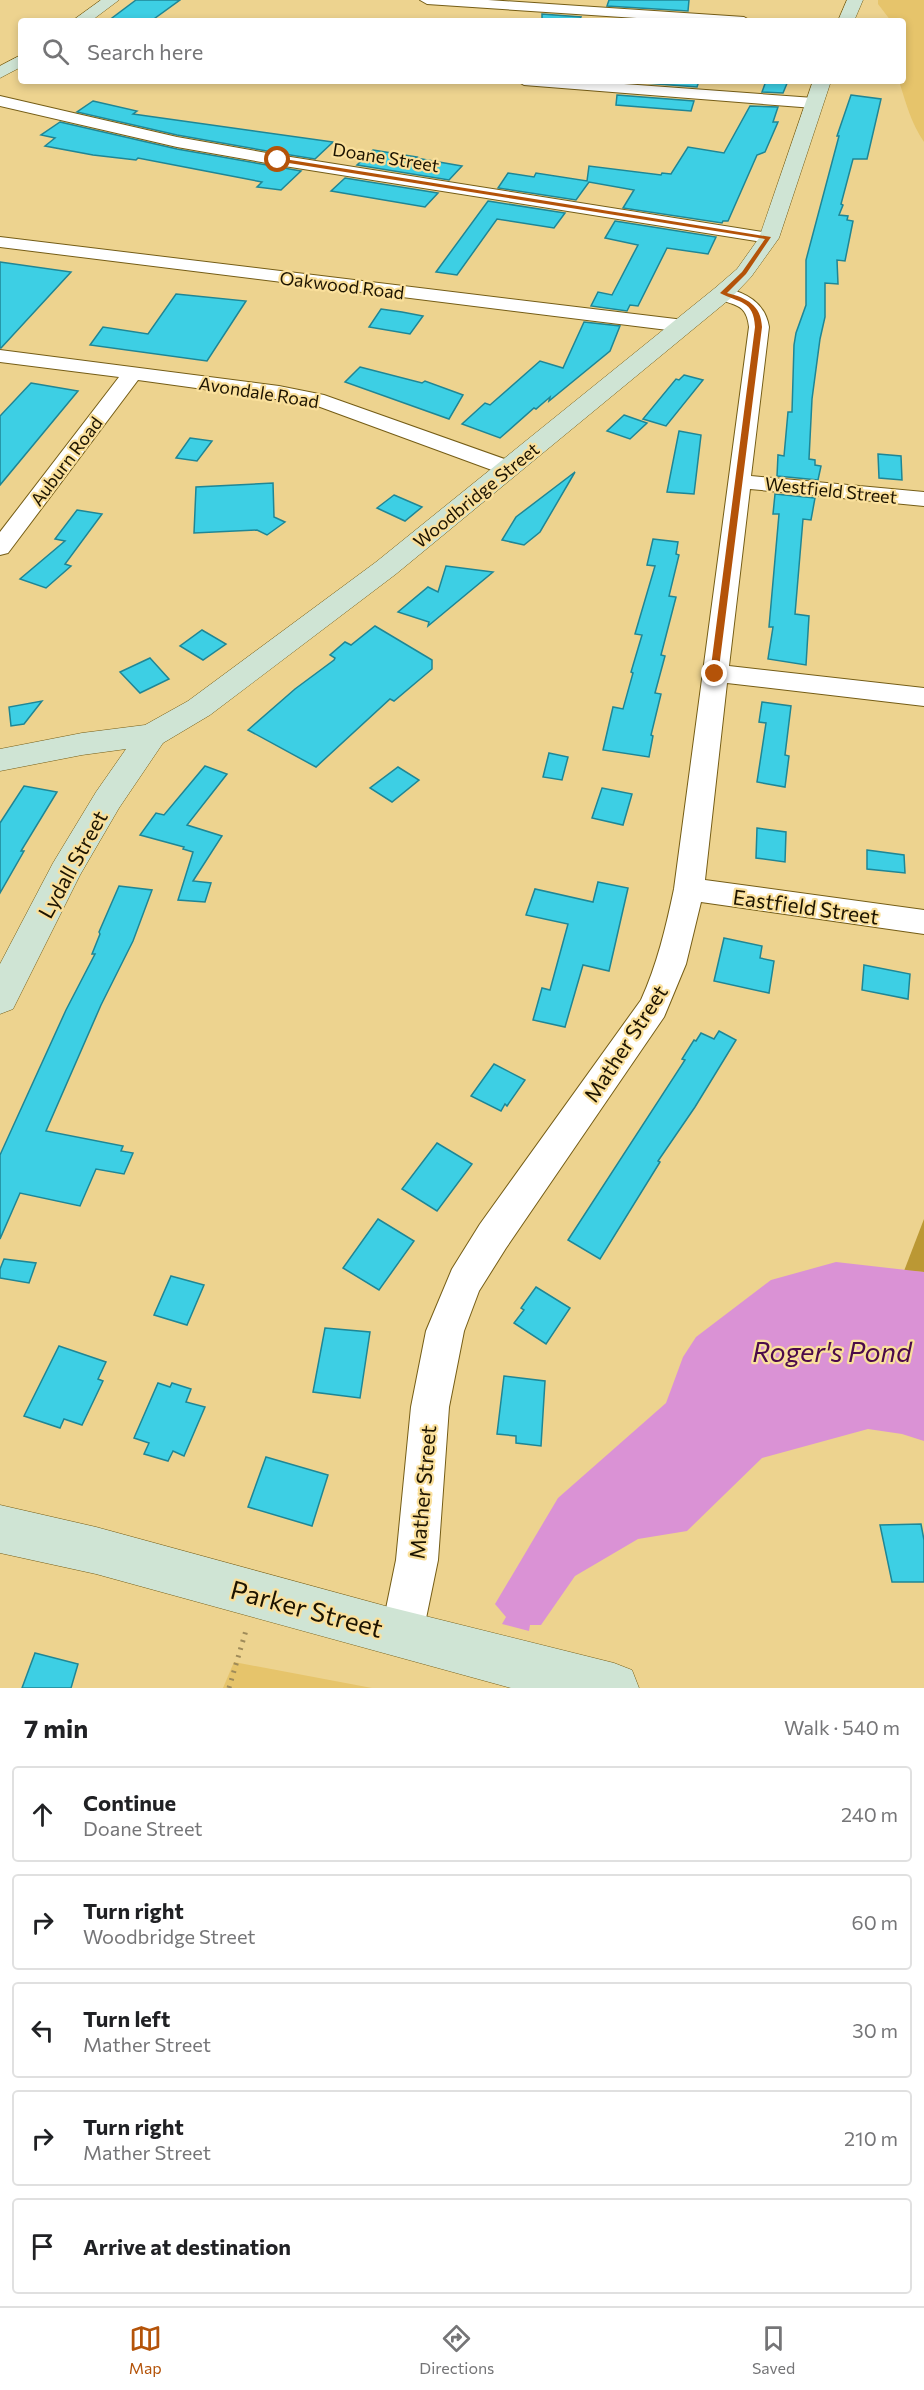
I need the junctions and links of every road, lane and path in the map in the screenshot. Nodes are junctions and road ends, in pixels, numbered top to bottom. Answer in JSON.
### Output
{"nodes":[{"id":1,"x":111,"y":0,"type":"edge"},
{"id":2,"x":427,"y":0,"type":"edge"},
{"id":3,"x":855,"y":0,"type":"edge"},
{"id":4,"x":84,"y":18,"type":"edge"},
{"id":5,"x":699,"y":18,"type":"edge"},
{"id":6,"x":847,"y":18,"type":"edge"},
{"id":7,"x":18,"y":62,"type":"edge"},
{"id":8,"x":0,"y":73,"type":"edge"},
{"id":9,"x":604,"y":84,"type":"edge"},
{"id":10,"x":818,"y":92,"type":"edge"},
{"id":11,"x":0,"y":100,"type":"edge"},
{"id":12,"x":769,"y":238,"type":"junction"},
{"id":13,"x":0,"y":242,"type":"edge"},
{"id":14,"x":723,"y":293,"type":"junction"},
{"id":15,"x":684,"y":326,"type":"junction"},
{"id":16,"x":0,"y":356,"type":"edge"},
{"id":17,"x":132,"y":374,"type":"junction"},
{"id":18,"x":508,"y":468,"type":"junction"},
{"id":19,"x":739,"y":482,"type":"junction"},
{"id":20,"x":924,"y":499,"type":"edge"},
{"id":21,"x":0,"y":548,"type":"edge"},
{"id":22,"x":715,"y":674,"type":"junction"},
{"id":23,"x":924,"y":697,"type":"edge"},
{"id":24,"x":152,"y":735,"type":"junction"},
{"id":25,"x":0,"y":760,"type":"edge"},
{"id":26,"x":689,"y":890,"type":"junction"},
{"id":27,"x":924,"y":922,"type":"edge"},
{"id":28,"x":0,"y":999,"type":"edge"},
{"id":29,"x":0,"y":1529,"type":"edge"},
{"id":30,"x":256,"y":1595,"type":"junction"},
{"id":31,"x":402,"y":1633,"type":"junction"},
{"id":32,"x":230,"y":1688,"type":"edge"},
{"id":33,"x":614,"y":1688,"type":"edge"}],
"edges":[{"from":1,"to":4,"type":"main road"},
{"from":2,"to":5,"type":"street"},
{"from":3,"to":6,"type":"main road"},
{"from":7,"to":8,"type":"main road"},
{"from":9,"to":10,"type":"street"},
{"from":10,"to":12,"type":"main road","name":"Woodbridge Street"},
{"from":11,"to":12,"type":"street","name":"Doane Street"},
{"from":12,"to":14,"type":"main road","name":"Woodbridge Street"},
{"from":13,"to":15,"type":"street","name":"Oakwood Road"},
{"from":14,"to":15,"type":"main road","name":"Woodbridge Street"},
{"from":14,"to":19,"type":"street","name":"Mather Street"},
{"from":15,"to":18,"type":"main road","name":"Woodbridge Street"},
{"from":16,"to":17,"type":"street","name":"Avondale Road"},
{"from":17,"to":18,"type":"street","name":"Avondale Road"},
{"from":17,"to":21,"type":"street","name":"Auburn Road"},
{"from":18,"to":24,"type":"main road","name":"Woodbridge Street"},
{"from":19,"to":20,"type":"street","name":"Westfield Street"},
{"from":19,"to":22,"type":"street","name":"Mather Street"},
{"from":22,"to":23,"type":"street"},
{"from":22,"to":26,"type":"street","name":"Mather Street"},
{"from":24,"to":25,"type":"main road","name":"Woodbridge Street"},
{"from":24,"to":28,"type":"main road","name":"Lydall Street"},
{"from":26,"to":27,"type":"street","name":"Eastfield Street"},
{"from":26,"to":31,"type":"street","name":"Mather Street"},
{"from":29,"to":30,"type":"main road","name":"Parker Street"},
{"from":30,"to":31,"type":"main road","name":"Parker Street"},
{"from":30,"to":32,"type":"path"},
{"from":31,"to":33,"type":"main road","name":"Parker Street"}]}
